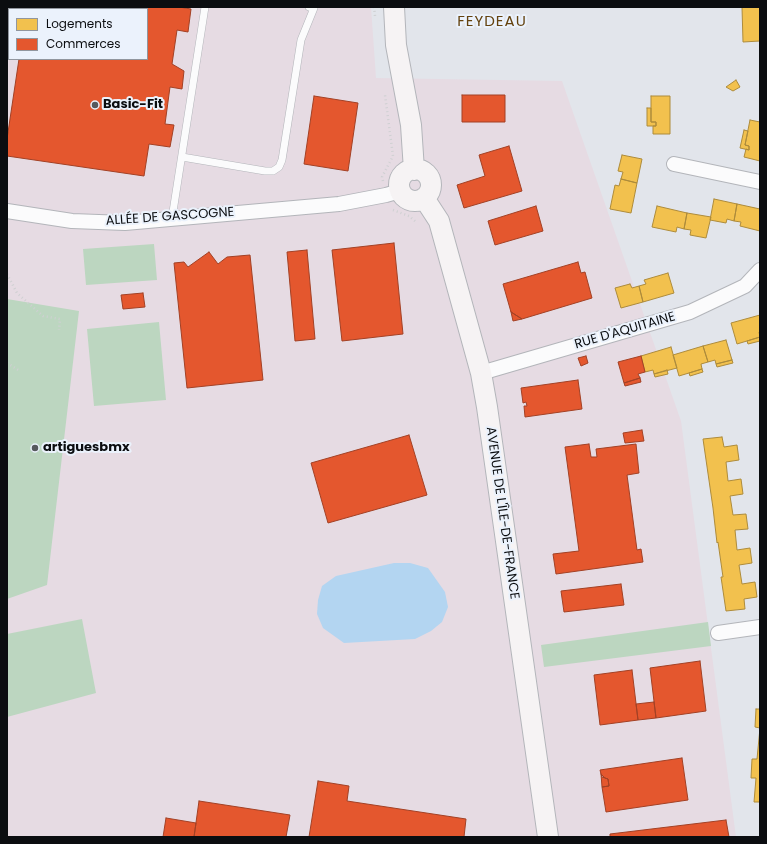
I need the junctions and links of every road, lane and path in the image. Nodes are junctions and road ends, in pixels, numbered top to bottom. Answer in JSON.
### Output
{"nodes":[{"id":1,"x":205,"y":7,"type":"edge"},
{"id":2,"x":312,"y":7,"type":"edge"},
{"id":3,"x":374,"y":7,"type":"edge"},
{"id":4,"x":394,"y":7,"type":"edge"},
{"id":5,"x":375,"y":20,"type":"dead end"},
{"id":6,"x":384,"y":88,"type":"dead end"},
{"id":7,"x":182,"y":157,"type":"junction"},
{"id":8,"x":674,"y":164,"type":"dead end"},
{"id":9,"x":414,"y":170,"type":"junction"},
{"id":10,"x":760,"y":182,"type":"edge"},
{"id":11,"x":393,"y":193,"type":"junction"},
{"id":12,"x":424,"y":198,"type":"junction"},
{"id":13,"x":7,"y":211,"type":"edge"},
{"id":14,"x":172,"y":218,"type":"junction"},
{"id":15,"x":420,"y":225,"type":"dead end"},
{"id":16,"x":760,"y":270,"type":"edge"},
{"id":17,"x":7,"y":274,"type":"edge"},
{"id":18,"x":59,"y":330,"type":"dead end"},
{"id":19,"x":7,"y":363,"type":"edge"},
{"id":20,"x":20,"y":371,"type":"dead end"},
{"id":21,"x":481,"y":373,"type":"junction"},
{"id":22,"x":760,"y":627,"type":"edge"},
{"id":23,"x":718,"y":633,"type":"dead end"},
{"id":24,"x":548,"y":837,"type":"edge"}],
"edges":[{"from":1,"to":7,"type":"lane"},
{"from":2,"to":7,"type":"lane"},
{"from":3,"to":5,"type":"path"},
{"from":4,"to":9,"type":"street"},
{"from":6,"to":11,"type":"path"},
{"from":7,"to":14,"type":"lane"},
{"from":8,"to":10,"type":"street"},
{"from":9,"to":11,"type":"street"},
{"from":9,"to":12,"type":"street"},
{"from":11,"to":12,"type":"street"},
{"from":11,"to":14,"type":"street","name":"ALLÉE DE GASCOGNE"},
{"from":11,"to":15,"type":"path"},
{"from":12,"to":21,"type":"street","name":"AVENUE DE L'ÎLE-DE-FRANCE"},
{"from":13,"to":14,"type":"street","name":"ALLÉE DE GASCOGNE"},
{"from":16,"to":21,"type":"street","name":"RUE D'AQUITAINE"},
{"from":17,"to":18,"type":"path"},
{"from":19,"to":20,"type":"path"},
{"from":21,"to":24,"type":"street","name":"AVENUE DE L'ÎLE-DE-FRANCE"},
{"from":22,"to":23,"type":"street"}]}
